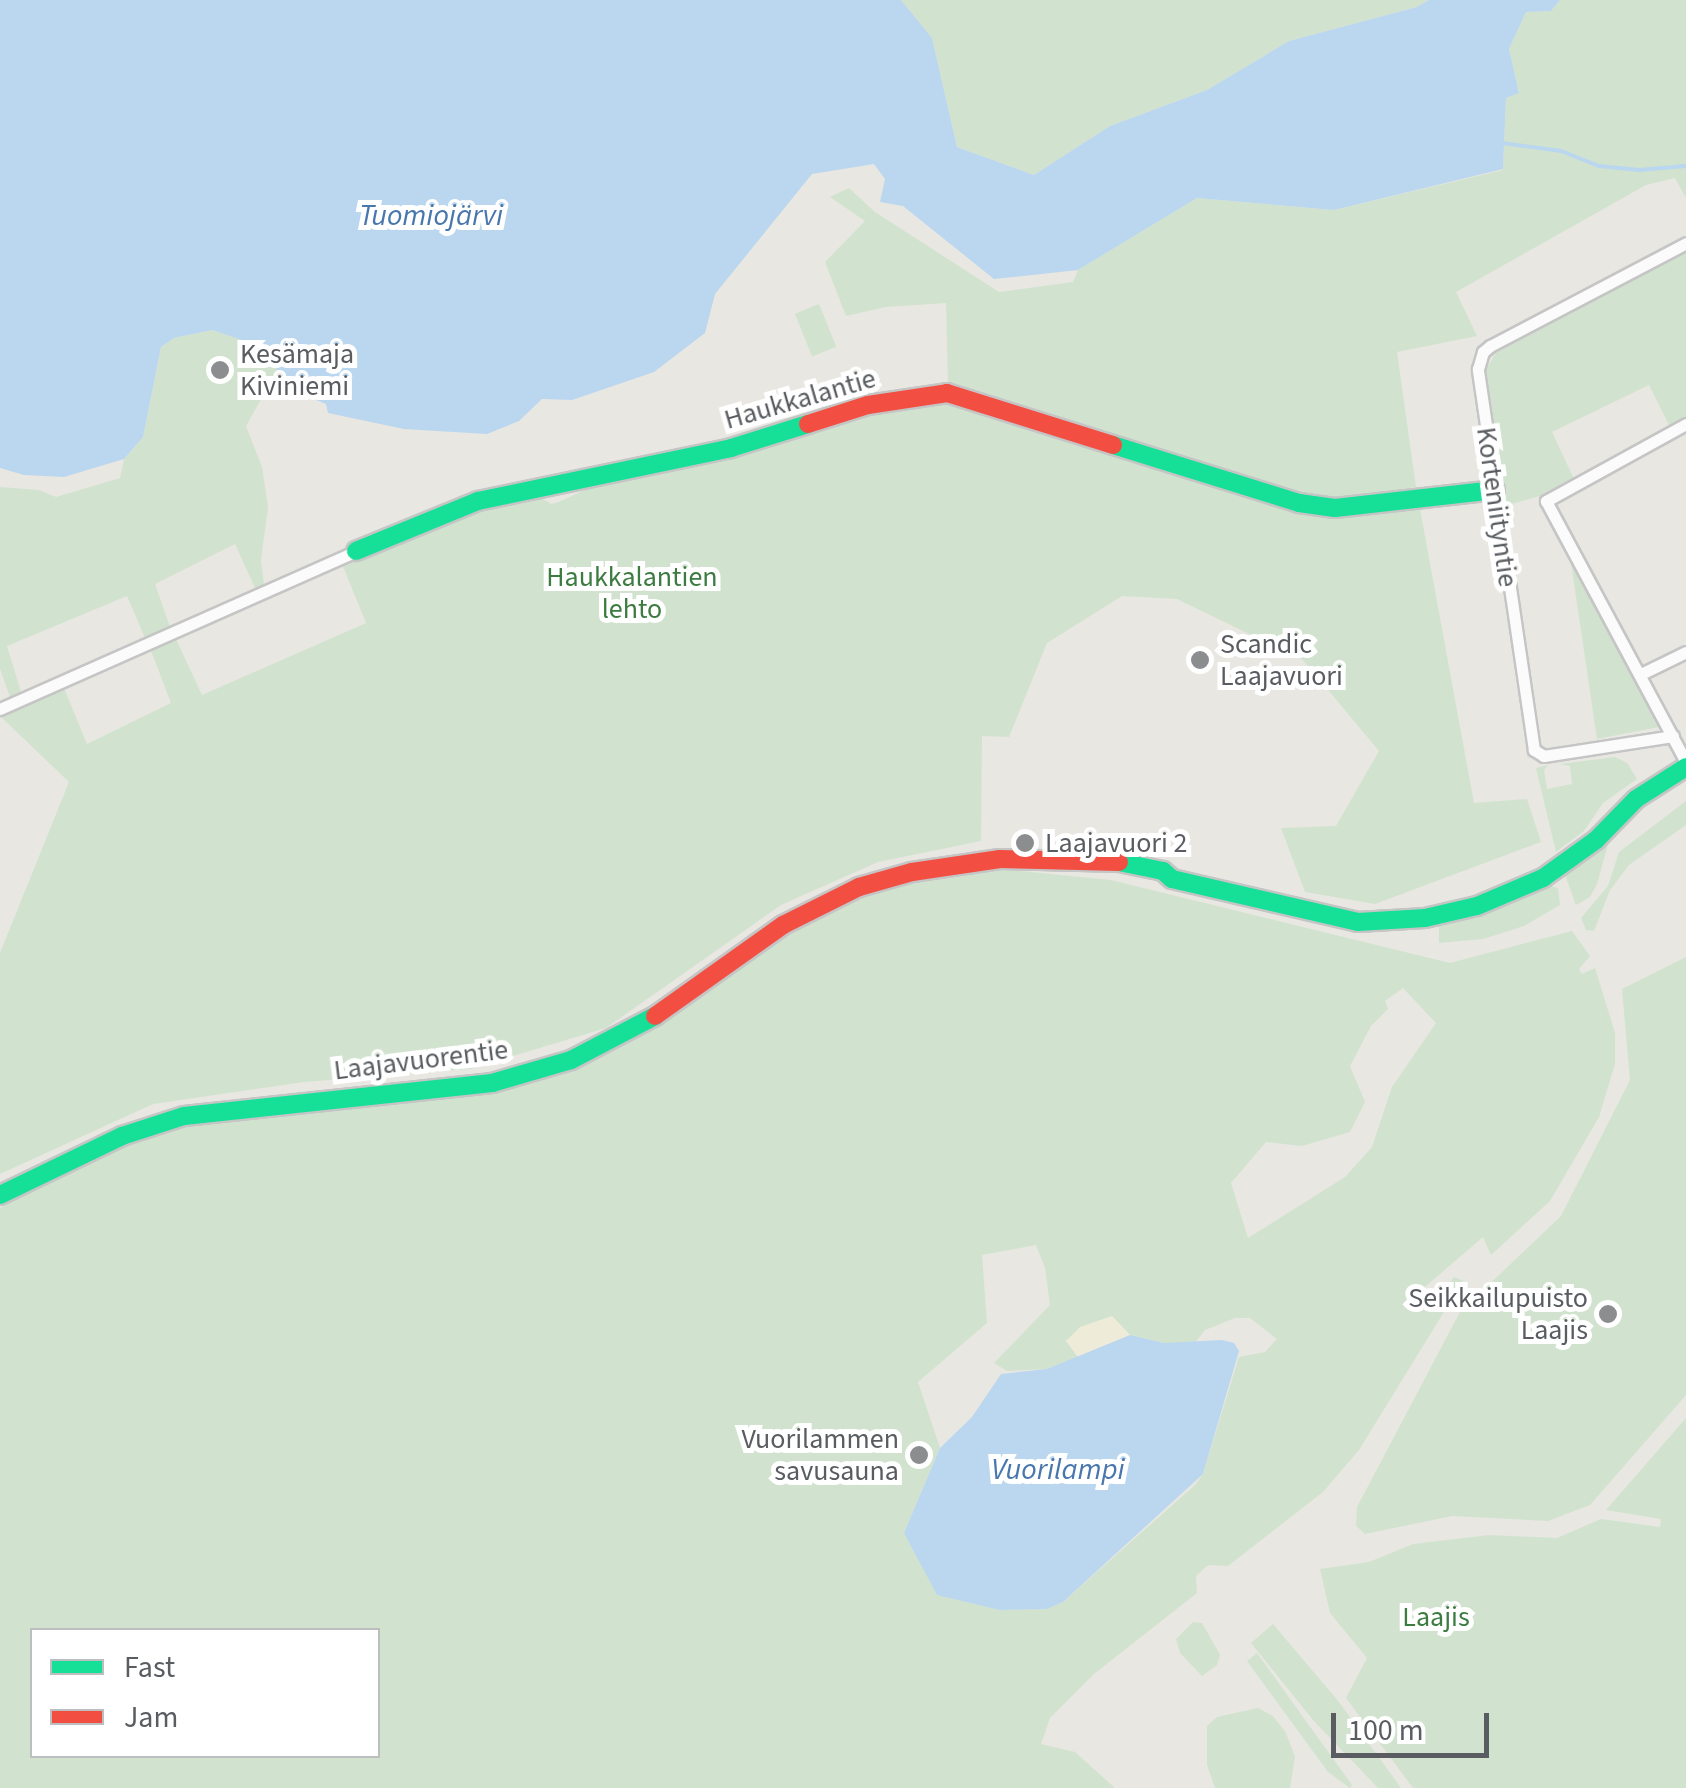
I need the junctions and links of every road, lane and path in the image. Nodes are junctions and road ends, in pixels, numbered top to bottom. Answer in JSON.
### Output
{"nodes":[{"id":1,"x":1686,"y":243,"type":"edge"},
{"id":2,"x":1686,"y":424,"type":"edge"},
{"id":3,"x":1495,"y":490,"type":"junction"},
{"id":4,"x":352,"y":552,"type":"joint"},
{"id":5,"x":1686,"y":652,"type":"edge"},
{"id":6,"x":1641,"y":674,"type":"junction"},
{"id":7,"x":0,"y":708,"type":"edge"},
{"id":8,"x":1673,"y":736,"type":"junction"},
{"id":9,"x":1686,"y":765,"type":"edge"},
{"id":10,"x":1686,"y":780,"type":"edge"},
{"id":11,"x":1630,"y":810,"type":"junction"},
{"id":12,"x":0,"y":1195,"type":"edge"}],
"edges":[{"from":1,"to":3,"type":"street","name":"Korteniityntie"},
{"from":2,"to":6,"type":"street"},
{"from":3,"to":4,"type":"street","name":"Haukkalantie"},
{"from":3,"to":8,"type":"street","name":"Korteniityntie"},
{"from":4,"to":7,"type":"street","name":"Haukkalantie"},
{"from":5,"to":6,"type":"street"},
{"from":6,"to":8,"type":"street"},
{"from":8,"to":9,"type":"street"},
{"from":9,"to":11,"type":"street","name":"Laajavuorentie"},
{"from":10,"to":11,"type":"street","name":"Laajavuorentie"},
{"from":11,"to":12,"type":"street","name":"Laajavuorentie"}]}
